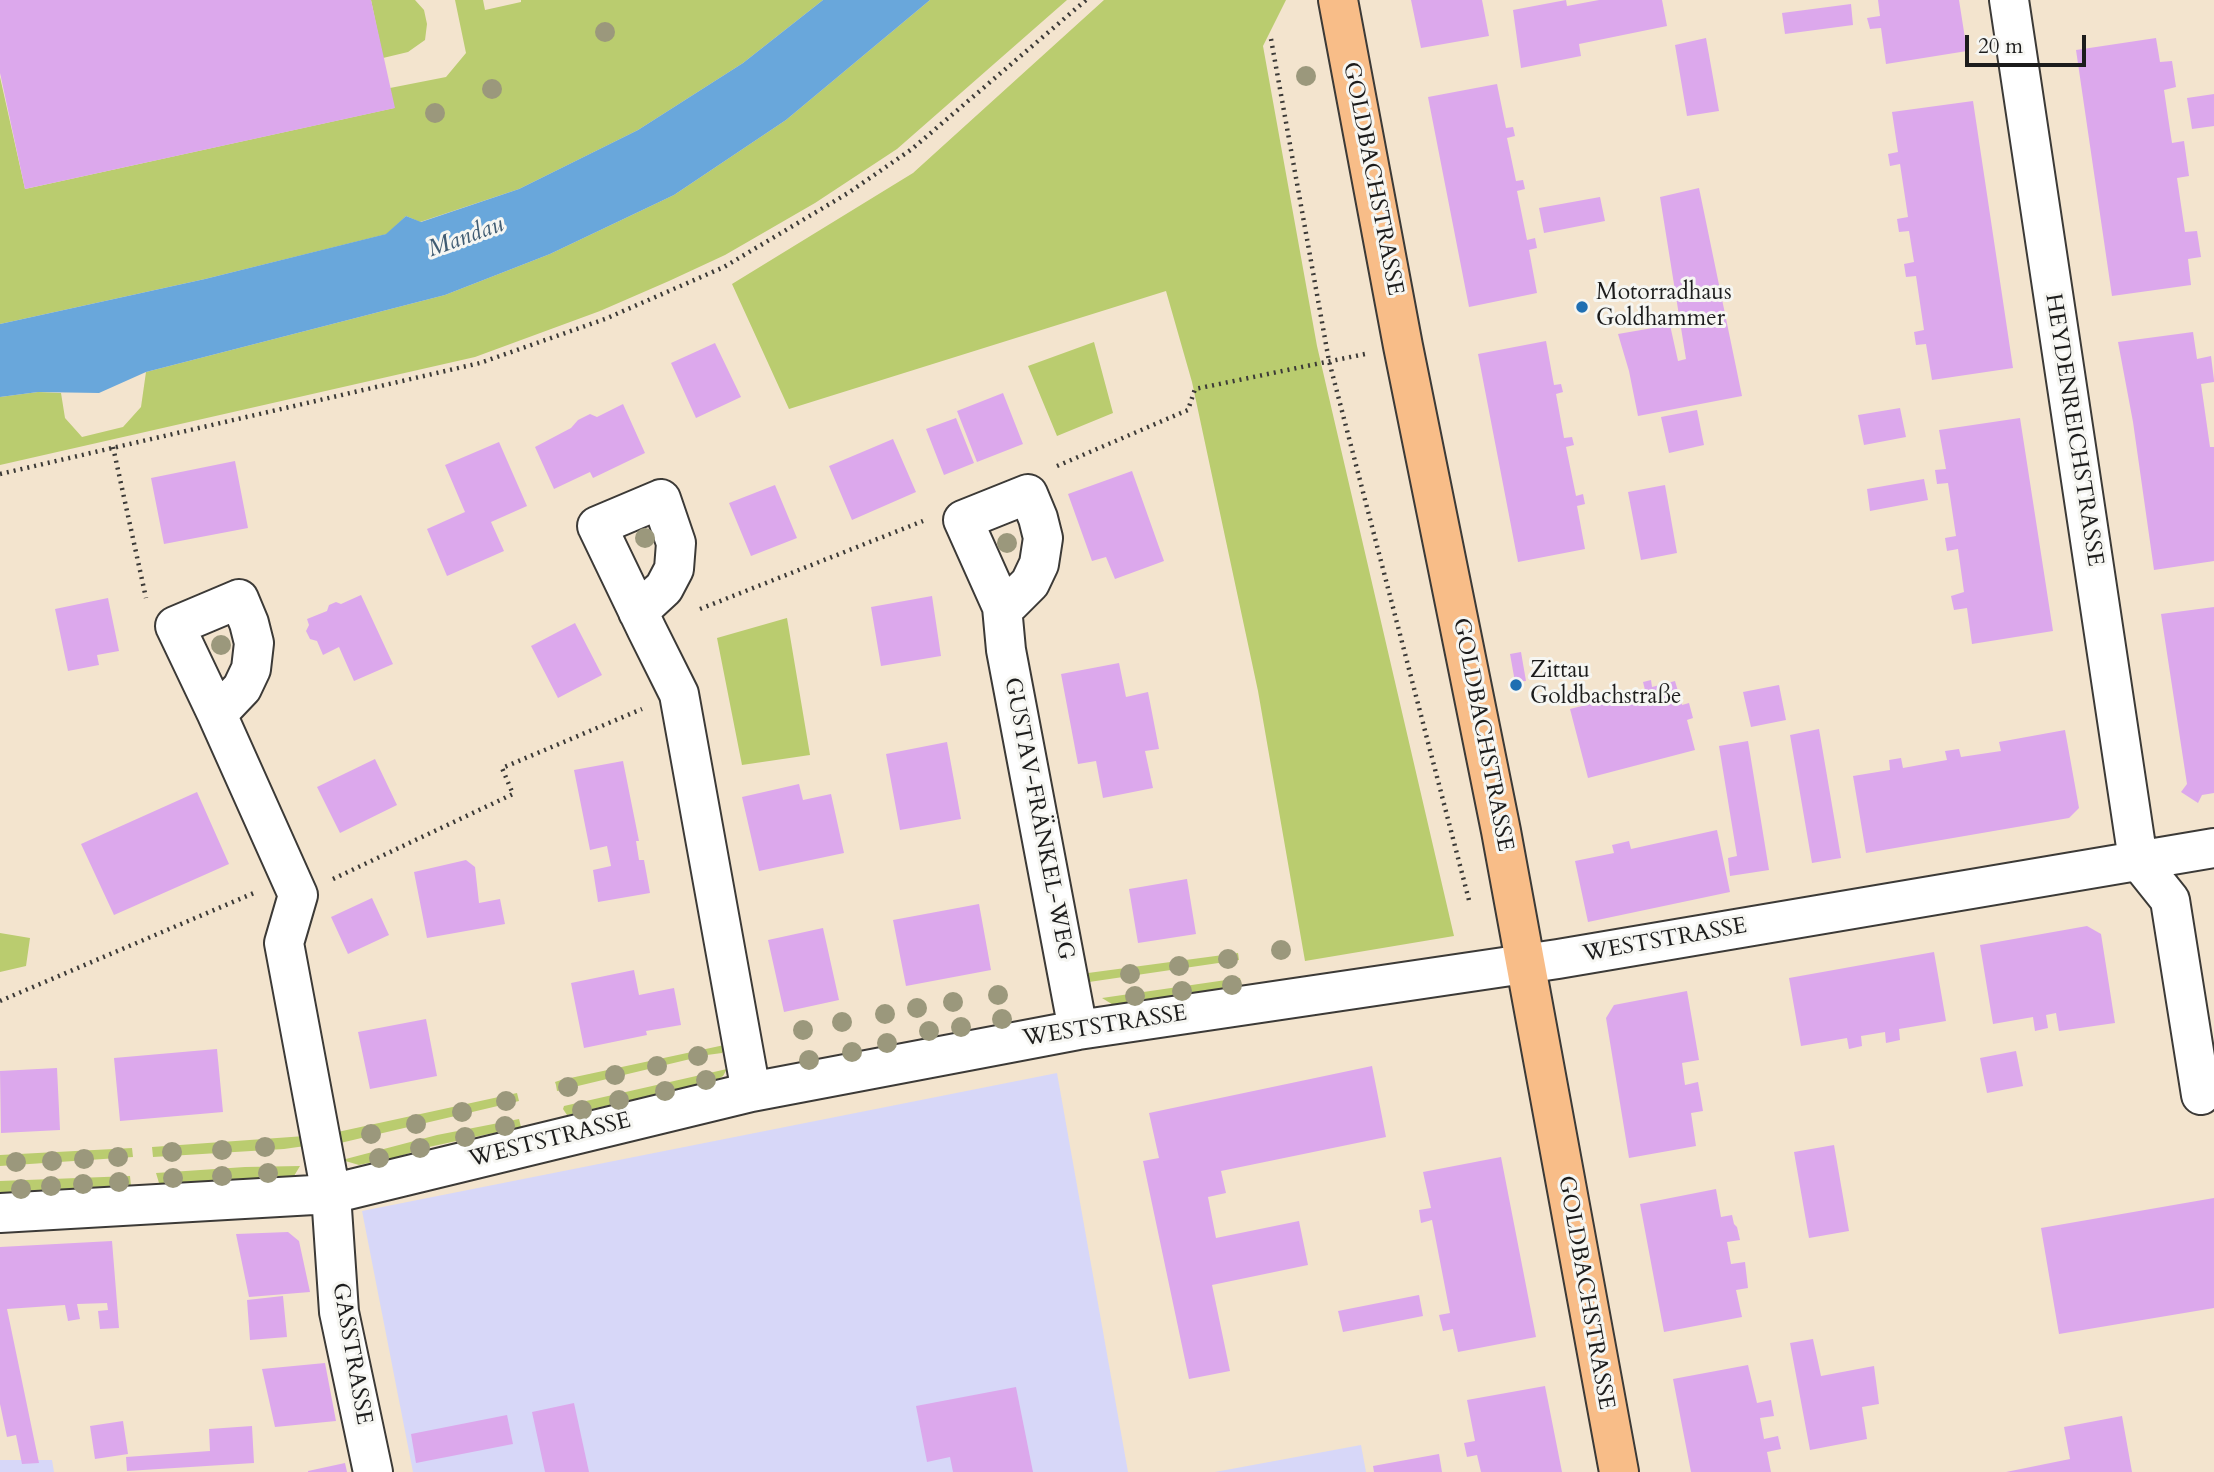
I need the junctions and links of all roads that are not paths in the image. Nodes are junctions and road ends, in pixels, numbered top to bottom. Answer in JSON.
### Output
{"nodes":[{"id":1,"x":1338,"y":0,"type":"edge"},
{"id":2,"x":2008,"y":0,"type":"edge"},
{"id":3,"x":1002,"y":607,"type":"dead end"},
{"id":4,"x":638,"y":612,"type":"dead end"},
{"id":5,"x":216,"y":712,"type":"junction"},
{"id":6,"x":2214,"y":848,"type":"edge"},
{"id":7,"x":2138,"y":860,"type":"junction"},
{"id":8,"x":1525,"y":964,"type":"junction"},
{"id":9,"x":1078,"y":1030,"type":"junction"},
{"id":10,"x":751,"y":1092,"type":"junction"},
{"id":11,"x":2201,"y":1095,"type":"dead end"},
{"id":12,"x":331,"y":1194,"type":"junction"},
{"id":13,"x":0,"y":1213,"type":"edge"},
{"id":14,"x":373,"y":1472,"type":"edge"},
{"id":15,"x":1619,"y":1472,"type":"edge"}],
"edges":[{"from":1,"to":8,"type":"main road","name":"GOLDBACHSTRASSE"},
{"from":2,"to":7,"type":"street","name":"HEYDENREICHSTRASSE"},
{"from":3,"to":9,"type":"street","name":"GUSTAV-FRÄNKEL-WEG"},
{"from":4,"to":10,"type":"street"},
{"from":5,"to":5,"type":"street"},
{"from":5,"to":12,"type":"street","name":"GASSTRASSE"},
{"from":6,"to":7,"type":"street","name":"WESTSTRASSE"},
{"from":7,"to":8,"type":"street","name":"WESTSTRASSE"},
{"from":7,"to":11,"type":"street"},
{"from":8,"to":9,"type":"street","name":"WESTSTRASSE"},
{"from":8,"to":15,"type":"main road","name":"GOLDBACHSTRASSE"},
{"from":9,"to":10,"type":"street","name":"WESTSTRASSE"},
{"from":10,"to":12,"type":"street","name":"WESTSTRASSE"},
{"from":12,"to":13,"type":"street","name":"WESTSTRASSE"},
{"from":12,"to":14,"type":"street","name":"GASSTRASSE"}]}
